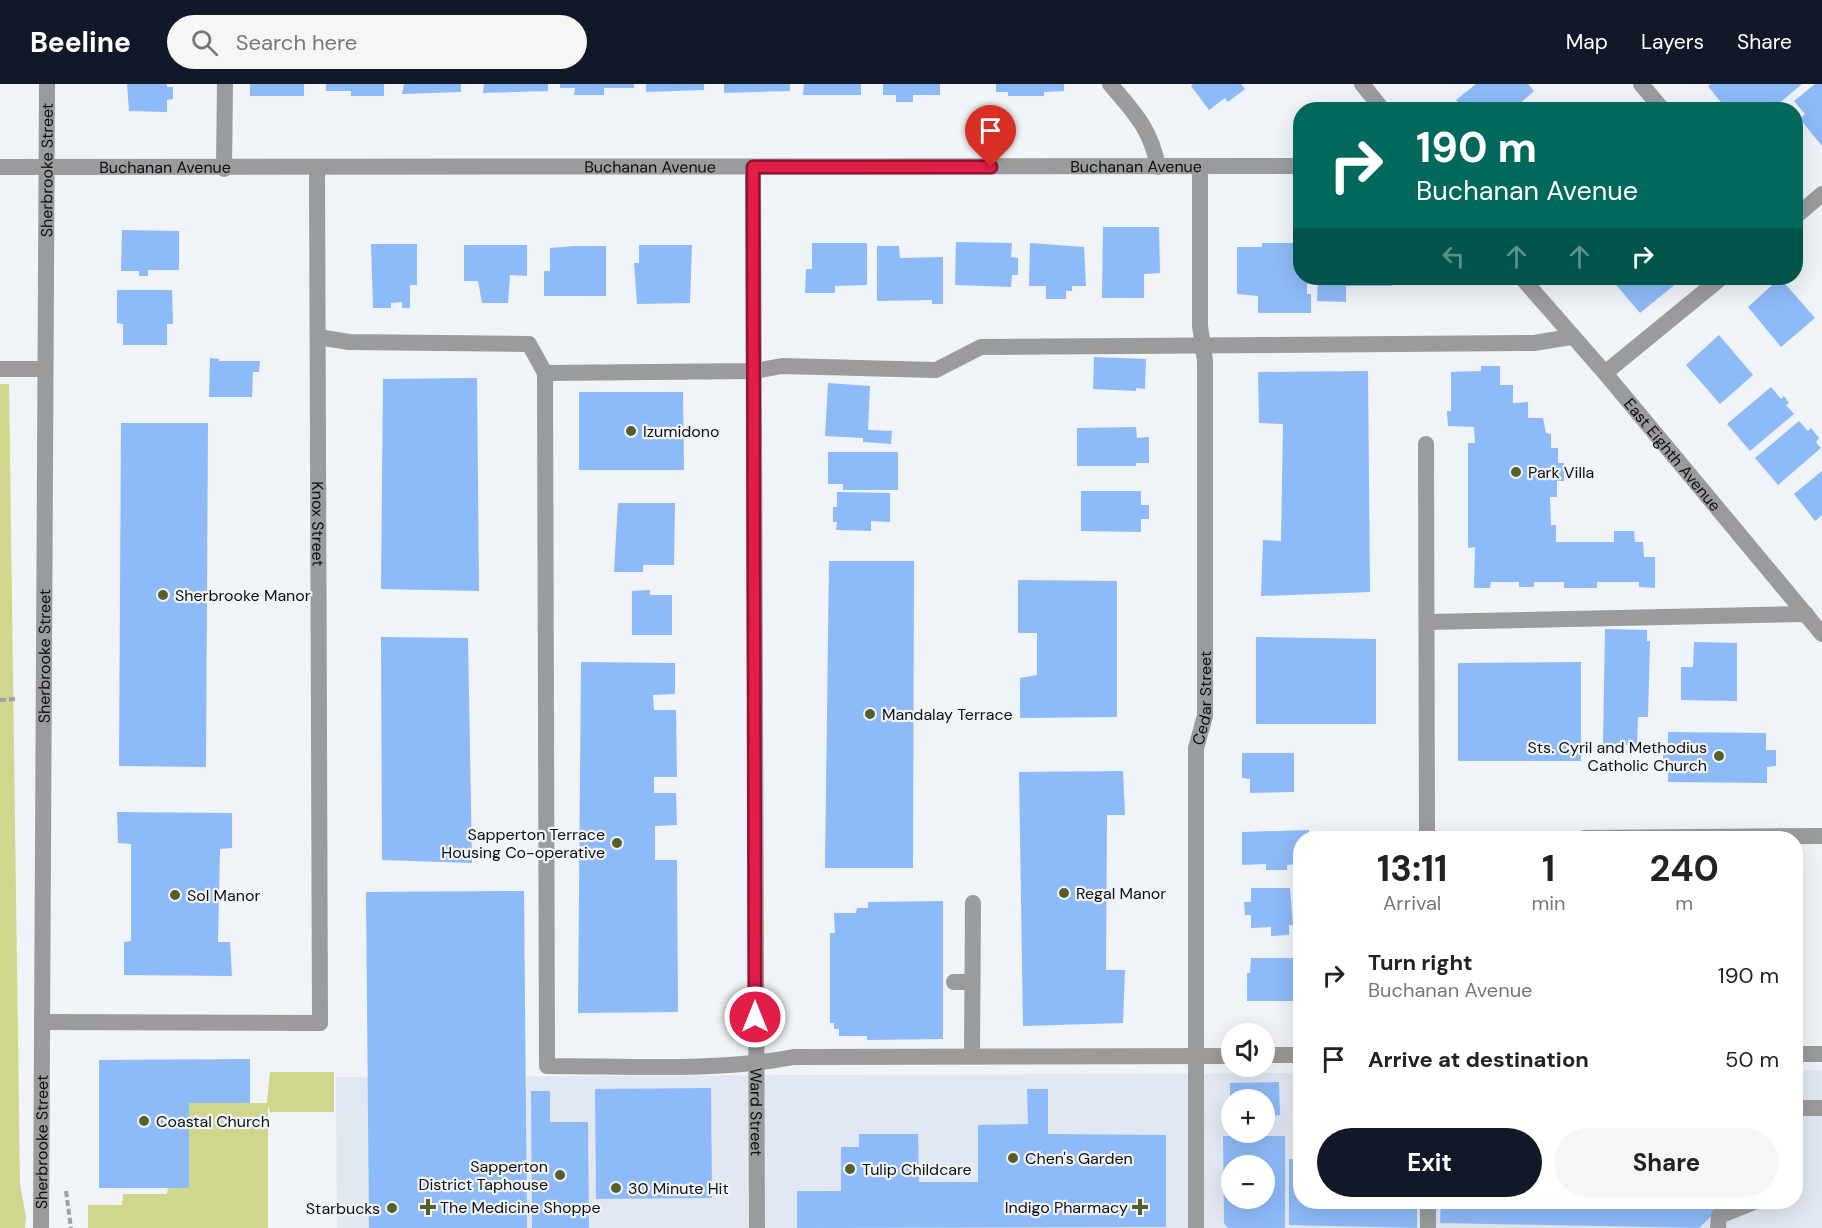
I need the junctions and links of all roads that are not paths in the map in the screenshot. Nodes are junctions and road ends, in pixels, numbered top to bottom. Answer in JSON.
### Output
{"nodes":[{"id":1,"x":47,"y":84,"type":"edge"},
{"id":2,"x":225,"y":84,"type":"edge"},
{"id":3,"x":1110,"y":84,"type":"edge"},
{"id":4,"x":1362,"y":84,"type":"edge"},
{"id":5,"x":1641,"y":84,"type":"edge"},
{"id":6,"x":1377,"y":102,"type":"edge"},
{"id":7,"x":1656,"y":102,"type":"edge"},
{"id":8,"x":1293,"y":166,"type":"edge"},
{"id":9,"x":0,"y":167,"type":"edge"},
{"id":10,"x":46,"y":167,"type":"junction"},
{"id":11,"x":753,"y":167,"type":"junction"},
{"id":12,"x":1158,"y":167,"type":"junction"},
{"id":13,"x":317,"y":168,"type":"junction"},
{"id":14,"x":1200,"y":168,"type":"junction"},
{"id":15,"x":224,"y":169,"type":"junction"},
{"id":16,"x":1819,"y":203,"type":"edge"},
{"id":17,"x":1803,"y":212,"type":"edge"},
{"id":18,"x":1528,"y":285,"type":"edge"},
{"id":19,"x":1712,"y":285,"type":"edge"},
{"id":20,"x":318,"y":337,"type":"junction"},
{"id":21,"x":1572,"y":337,"type":"junction"},
{"id":22,"x":1203,"y":345,"type":"junction"},
{"id":23,"x":0,"y":369,"type":"edge"},
{"id":24,"x":45,"y":369,"type":"junction"},
{"id":25,"x":755,"y":371,"type":"junction"},
{"id":26,"x":545,"y":373,"type":"junction"},
{"id":27,"x":1605,"y":373,"type":"junction"},
{"id":28,"x":1426,"y":444,"type":"dead end"},
{"id":29,"x":1806,"y":614,"type":"junction"},
{"id":30,"x":1426,"y":622,"type":"junction"},
{"id":31,"x":1822,"y":634,"type":"edge"},
{"id":32,"x":1427,"y":831,"type":"edge"},
{"id":33,"x":1803,"y":836,"type":"edge"},
{"id":34,"x":1822,"y":836,"type":"edge"},
{"id":35,"x":973,"y":903,"type":"dead end"},
{"id":36,"x":954,"y":982,"type":"dead end"},
{"id":37,"x":972,"y":982,"type":"junction"},
{"id":38,"x":42,"y":1022,"type":"junction"},
{"id":39,"x":1803,"y":1054,"type":"edge"},
{"id":40,"x":1822,"y":1054,"type":"edge"},
{"id":41,"x":972,"y":1055,"type":"junction"},
{"id":42,"x":1293,"y":1055,"type":"edge"},
{"id":43,"x":1196,"y":1056,"type":"junction"},
{"id":44,"x":1221,"y":1056,"type":"edge"},
{"id":45,"x":1275,"y":1056,"type":"edge"},
{"id":46,"x":755,"y":1064,"type":"junction"},
{"id":47,"x":1822,"y":1107,"type":"edge"},
{"id":48,"x":1803,"y":1108,"type":"edge"},
{"id":49,"x":1428,"y":1209,"type":"edge"},
{"id":50,"x":1736,"y":1209,"type":"edge"},
{"id":51,"x":41,"y":1228,"type":"edge"},
{"id":52,"x":757,"y":1228,"type":"edge"},
{"id":53,"x":1196,"y":1228,"type":"edge"},
{"id":54,"x":1428,"y":1228,"type":"edge"},
{"id":55,"x":1718,"y":1228,"type":"edge"}],
"edges":[{"from":1,"to":10,"type":"street","name":"Sherbrooke Street"},
{"from":2,"to":15,"type":"street"},
{"from":3,"to":12,"type":"street"},
{"from":4,"to":6,"type":"street"},
{"from":5,"to":7,"type":"street"},
{"from":8,"to":14,"type":"street","name":"Buchanan Avenue"},
{"from":9,"to":10,"type":"street","name":"Buchanan Avenue"},
{"from":10,"to":15,"type":"street","name":"Buchanan Avenue"},
{"from":10,"to":24,"type":"street","name":"Sherbrooke Street"},
{"from":11,"to":12,"type":"street","name":"Buchanan Avenue"},
{"from":11,"to":13,"type":"street","name":"Buchanan Avenue"},
{"from":11,"to":25,"type":"street","name":"Ward Street"},
{"from":12,"to":14,"type":"street","name":"Buchanan Avenue"},
{"from":13,"to":15,"type":"street","name":"Buchanan Avenue"},
{"from":13,"to":20,"type":"street","name":"Knox Street"},
{"from":14,"to":22,"type":"street","name":"Cedar Street"},
{"from":16,"to":17,"type":"street"},
{"from":18,"to":21,"type":"street","name":"East Eighth Avenue"},
{"from":19,"to":27,"type":"street"},
{"from":20,"to":26,"type":"street"},
{"from":20,"to":38,"type":"street","name":"Knox Street"},
{"from":21,"to":22,"type":"street"},
{"from":21,"to":27,"type":"street","name":"East Eighth Avenue"},
{"from":22,"to":25,"type":"street"},
{"from":22,"to":43,"type":"street","name":"Cedar Street"},
{"from":23,"to":24,"type":"street"},
{"from":24,"to":38,"type":"street","name":"Sherbrooke Street"},
{"from":25,"to":26,"type":"street"},
{"from":25,"to":46,"type":"street","name":"Ward Street"},
{"from":26,"to":46,"type":"street"},
{"from":27,"to":29,"type":"street","name":"East Eighth Avenue"},
{"from":28,"to":30,"type":"street"},
{"from":29,"to":30,"type":"street"},
{"from":29,"to":31,"type":"street","name":"East Eighth Avenue"},
{"from":30,"to":32,"type":"street"},
{"from":33,"to":34,"type":"street"},
{"from":35,"to":37,"type":"street"},
{"from":36,"to":37,"type":"street"},
{"from":37,"to":41,"type":"street"},
{"from":38,"to":51,"type":"street","name":"Sherbrooke Street"},
{"from":39,"to":40,"type":"street"},
{"from":41,"to":43,"type":"street"},
{"from":41,"to":46,"type":"street"},
{"from":42,"to":45,"type":"street"},
{"from":43,"to":44,"type":"street"},
{"from":43,"to":53,"type":"street","name":"Cedar Street"},
{"from":46,"to":52,"type":"street","name":"Ward Street"},
{"from":47,"to":48,"type":"street"},
{"from":49,"to":54,"type":"street"},
{"from":50,"to":55,"type":"street"}]}
